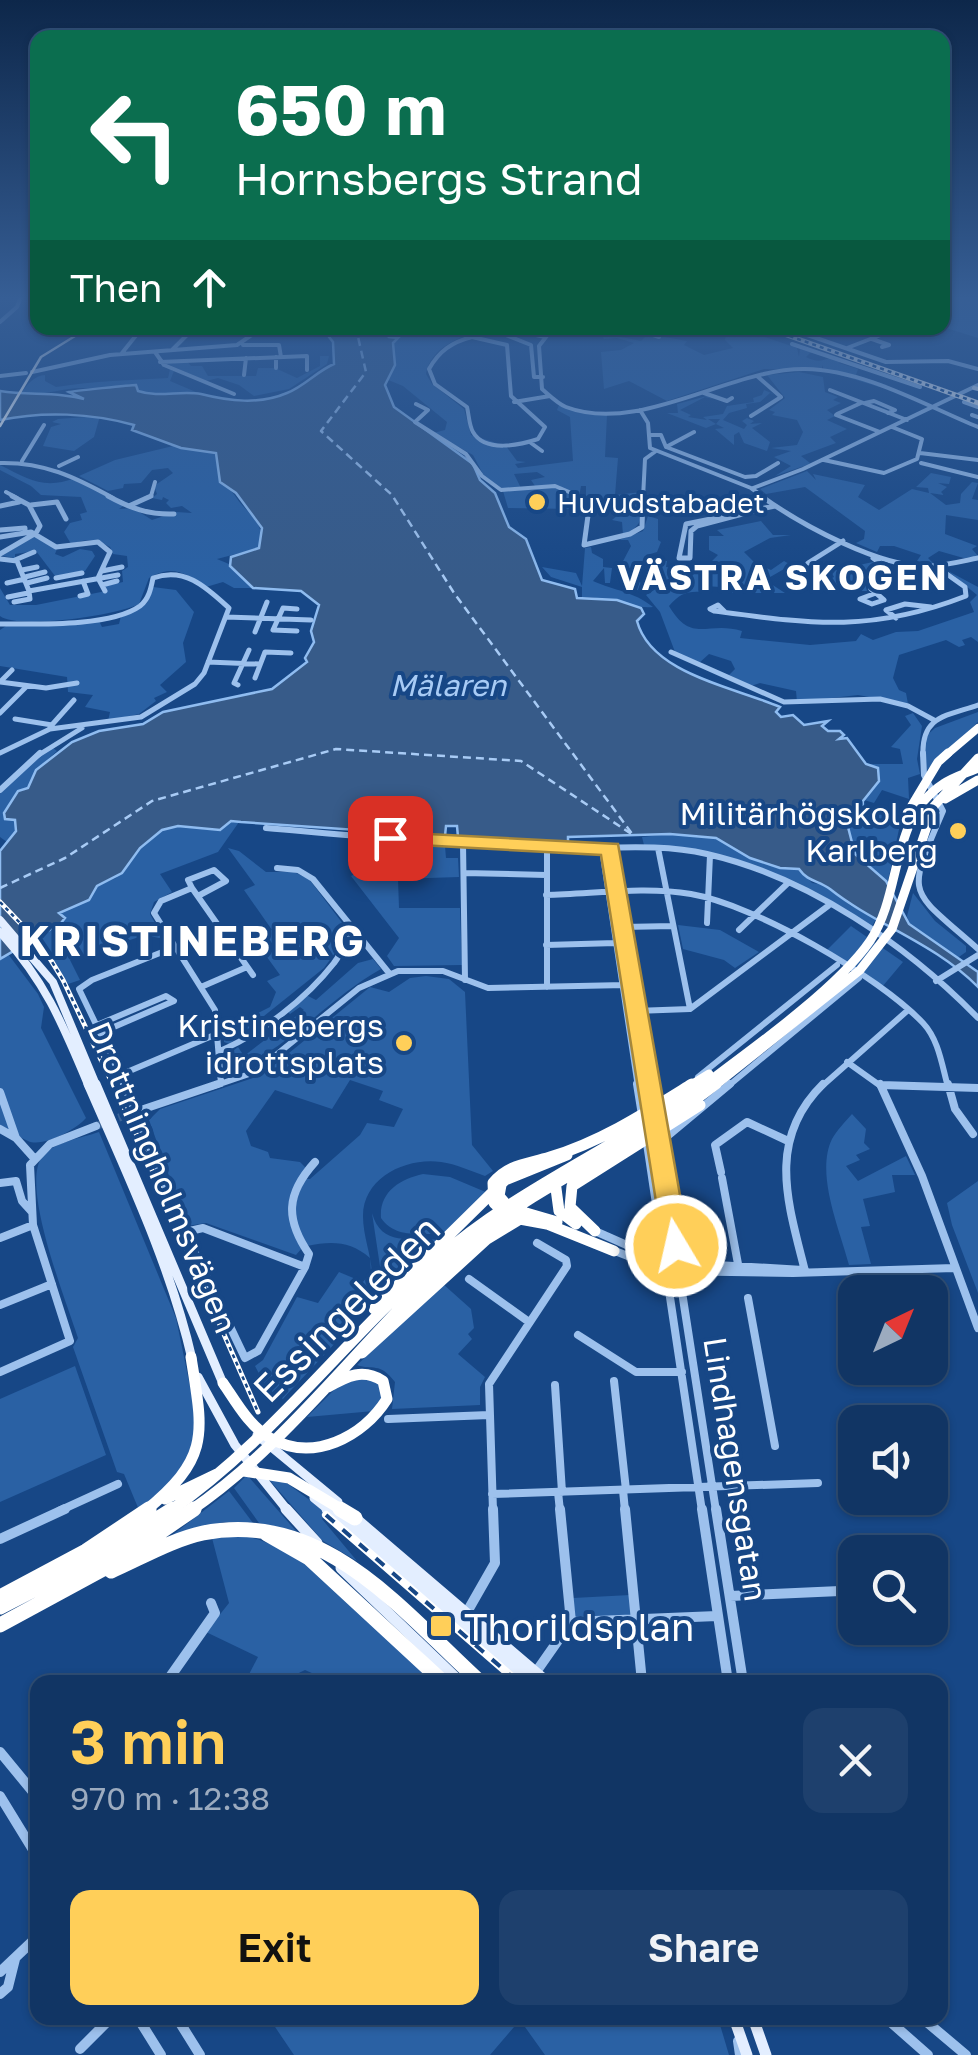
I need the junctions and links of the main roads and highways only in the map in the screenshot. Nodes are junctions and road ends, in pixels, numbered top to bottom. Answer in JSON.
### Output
{"nodes":[{"id":1,"x":978,"y":728,"type":"edge"},
{"id":2,"x":977,"y":758,"type":"edge"},
{"id":3,"x":978,"y":768,"type":"edge"},
{"id":4,"x":978,"y":780,"type":"edge"},
{"id":5,"x":928,"y":819,"type":"junction"},
{"id":6,"x":906,"y":827,"type":"junction"},
{"id":7,"x":0,"y":920,"type":"edge"},
{"id":8,"x":0,"y":932,"type":"edge"},
{"id":9,"x":58,"y":1005,"type":"junction"},
{"id":10,"x":740,"y":1055,"type":"junction"},
{"id":11,"x":736,"y":1070,"type":"junction"},
{"id":12,"x":587,"y":1142,"type":"junction"},
{"id":13,"x":538,"y":1170,"type":"junction"},
{"id":14,"x":501,"y":1184,"type":"junction"},
{"id":15,"x":566,"y":1218,"type":"junction"},
{"id":16,"x":493,"y":1220,"type":"junction"},
{"id":17,"x":594,"y":1235,"type":"road end"},
{"id":18,"x":614,"y":1251,"type":"road end"},
{"id":19,"x":360,"y":1331,"type":"junction"},
{"id":20,"x":191,"y":1356,"type":"junction"},
{"id":21,"x":340,"y":1368,"type":"junction"},
{"id":22,"x":222,"y":1383,"type":"junction"},
{"id":23,"x":309,"y":1397,"type":"junction"},
{"id":24,"x":272,"y":1473,"type":"junction"},
{"id":25,"x":204,"y":1490,"type":"junction"},
{"id":26,"x":355,"y":1518,"type":"junction"},
{"id":27,"x":124,"y":1526,"type":"junction"},
{"id":28,"x":257,"y":1530,"type":"junction"},
{"id":29,"x":426,"y":1578,"type":"junction"},
{"id":30,"x":59,"y":1594,"type":"junction"},
{"id":31,"x":0,"y":1597,"type":"edge"},
{"id":32,"x":0,"y":1606,"type":"edge"},
{"id":33,"x":0,"y":1625,"type":"edge"},
{"id":34,"x":503,"y":1658,"type":"junction"},
{"id":35,"x":436,"y":1675,"type":"edge"},
{"id":36,"x":453,"y":1675,"type":"edge"},
{"id":37,"x":473,"y":1675,"type":"edge"},
{"id":38,"x":528,"y":1675,"type":"edge"},
{"id":39,"x":530,"y":1675,"type":"edge"},
{"id":40,"x":736,"y":2025,"type":"edge"},
{"id":41,"x":755,"y":2025,"type":"edge"},
{"id":42,"x":743,"y":2055,"type":"edge"},
{"id":43,"x":766,"y":2055,"type":"edge"}],
"edges":[{"from":1,"to":6,"type":"highway"},
{"from":2,"to":5,"type":"highway"},
{"from":3,"to":6,"type":"highway"},
{"from":4,"to":5,"type":"highway"},
{"from":5,"to":11,"type":"highway"},
{"from":6,"to":10,"type":"highway"},
{"from":7,"to":9,"type":"main road"},
{"from":8,"to":9,"type":"main road"},
{"from":9,"to":20,"type":"main road","name":"Drottningholmsvägen"},
{"from":9,"to":22,"type":"main road","name":"Drottningholmsvägen"},
{"from":10,"to":12,"type":"highway"},
{"from":10,"to":16,"type":"highway","name":"Essingeleden"},
{"from":11,"to":15,"type":"highway"},
{"from":11,"to":16,"type":"highway","name":"Essingeleden"},
{"from":12,"to":13,"type":"highway"},
{"from":12,"to":18,"type":"highway"},
{"from":13,"to":14,"type":"highway"},
{"from":13,"to":15,"type":"highway"},
{"from":14,"to":15,"type":"highway"},
{"from":14,"to":19,"type":"highway"},
{"from":15,"to":17,"type":"highway"},
{"from":15,"to":21,"type":"highway"},
{"from":16,"to":19,"type":"highway","name":"Essingeleden"},
{"from":16,"to":21,"type":"highway","name":"Essingeleden"},
{"from":19,"to":23,"type":"highway","name":"Essingeleden"},
{"from":20,"to":27,"type":"highway"},
{"from":20,"to":36,"type":"main road","name":"Drottningholmsvägen"},
{"from":21,"to":23,"type":"highway","name":"Essingeleden"},
{"from":22,"to":23,"type":"highway"},
{"from":22,"to":26,"type":"main road","name":"Drottningholmsvägen"},
{"from":23,"to":25,"type":"highway","name":"Essingeleden"},
{"from":24,"to":25,"type":"highway"},
{"from":24,"to":26,"type":"highway"},
{"from":24,"to":34,"type":"main road","name":"Drottningholmsvägen"},
{"from":25,"to":27,"type":"highway"},
{"from":25,"to":30,"type":"highway","name":"Essingeleden"},
{"from":25,"to":32,"type":"highway","name":"Essingeleden"},
{"from":26,"to":29,"type":"main road","name":"Drottningholmsvägen"},
{"from":27,"to":31,"type":"highway"},
{"from":28,"to":30,"type":"highway"},
{"from":28,"to":35,"type":"highway"},
{"from":28,"to":37,"type":"highway"},
{"from":29,"to":34,"type":"main road","name":"Drottningholmsvägen"},
{"from":29,"to":39,"type":"main road","name":"Drottningholmsvägen"},
{"from":30,"to":33,"type":"highway","name":"Essingeleden"},
{"from":34,"to":38,"type":"main road","name":"Drottningholmsvägen"},
{"from":40,"to":42,"type":"main road"},
{"from":41,"to":43,"type":"main road"}]}
